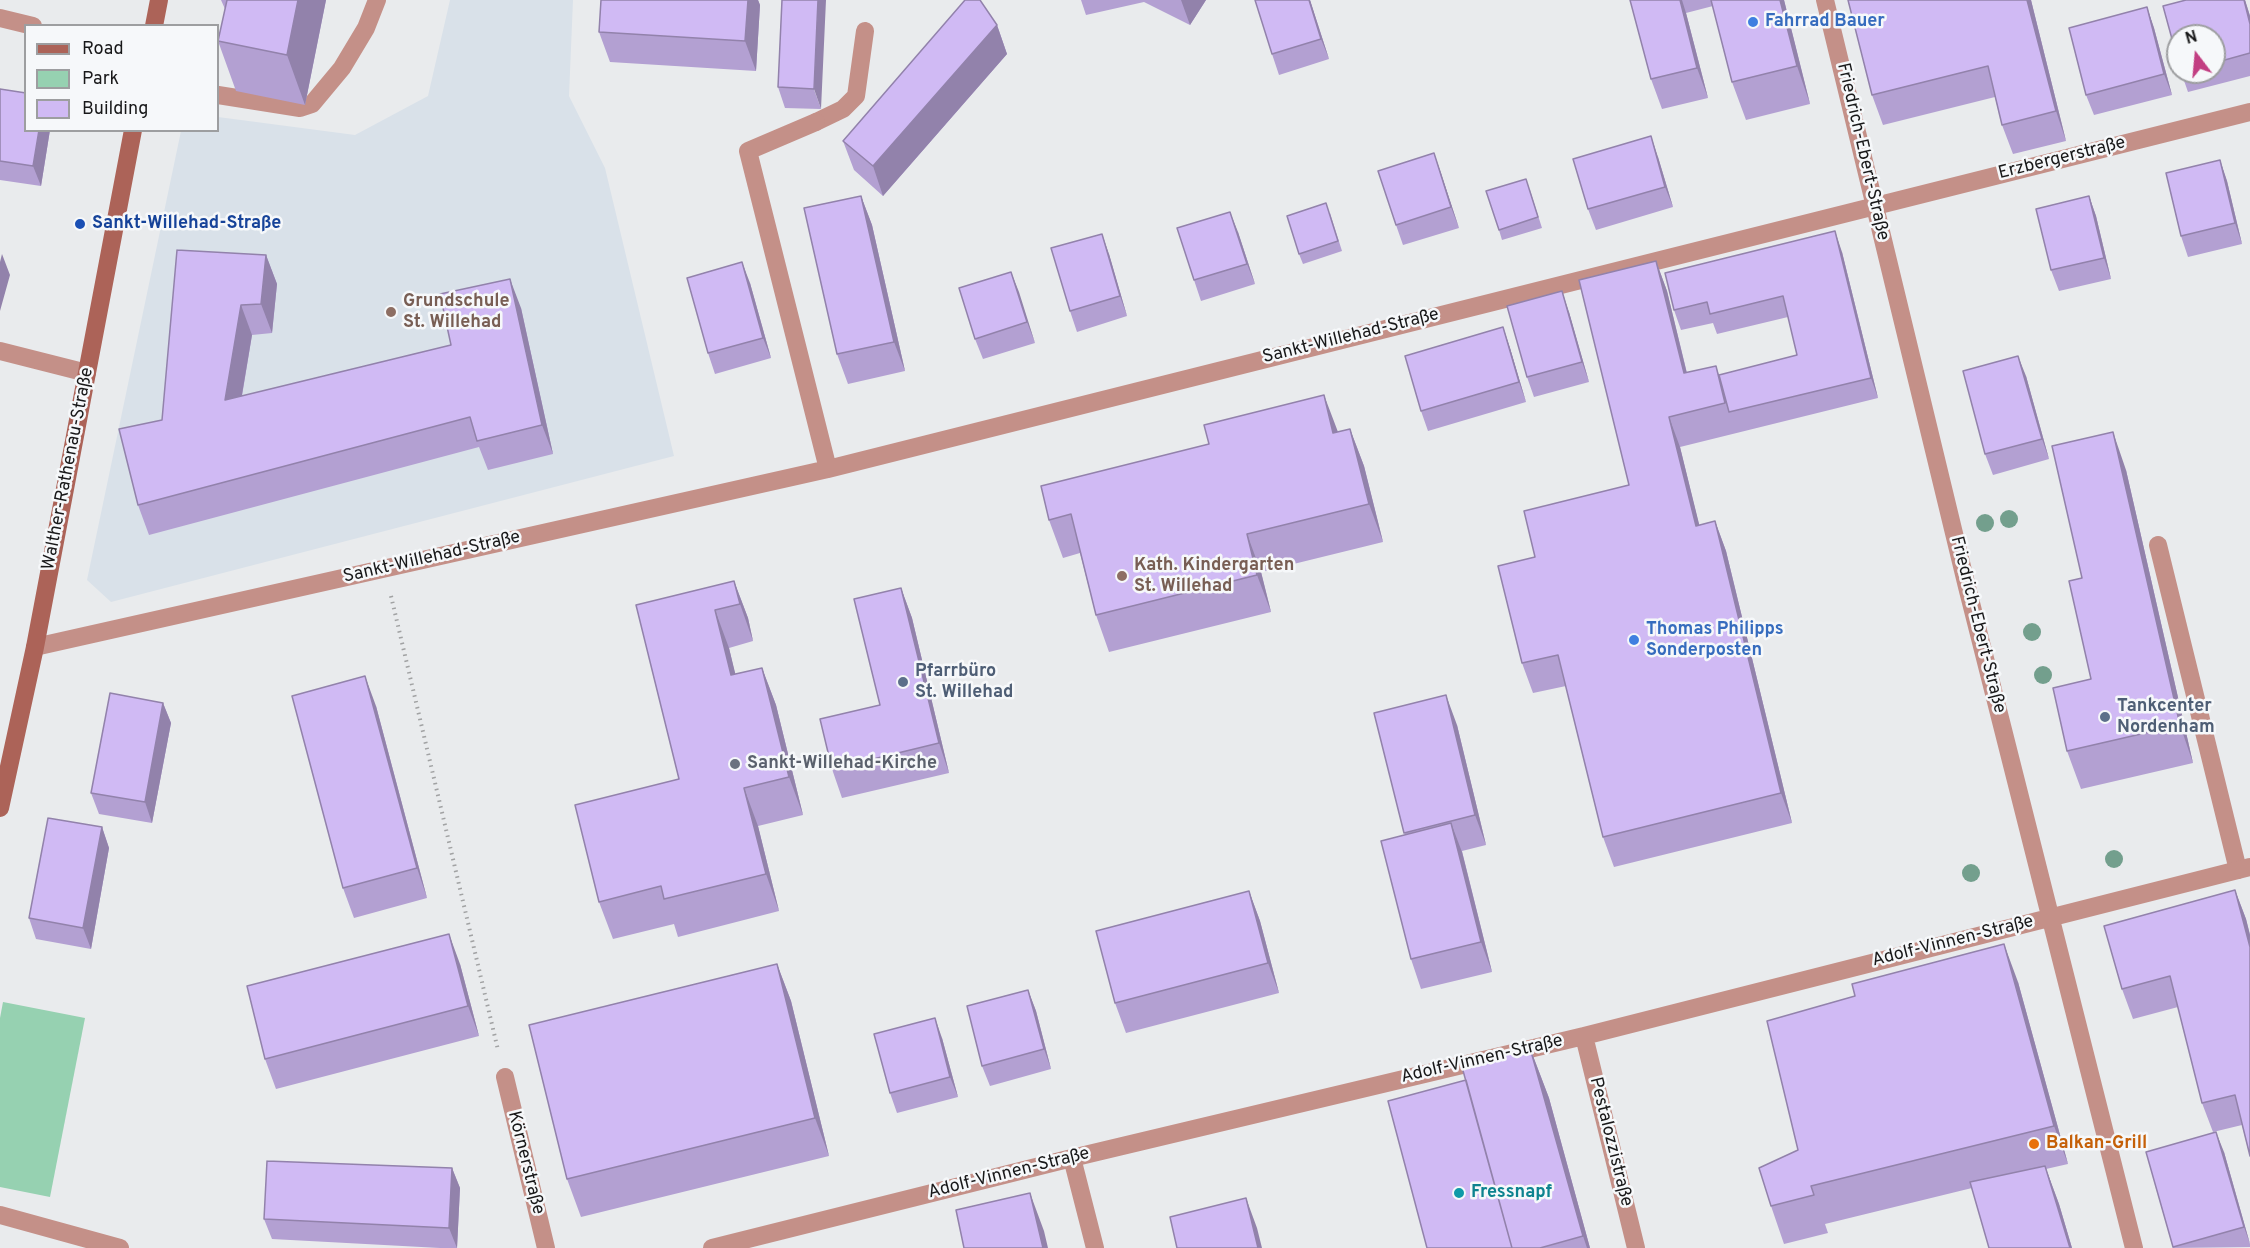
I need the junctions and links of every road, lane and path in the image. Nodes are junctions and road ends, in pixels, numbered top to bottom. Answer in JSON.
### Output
{"nodes":[{"id":1,"x":159,"y":0,"type":"edge"},
{"id":2,"x":377,"y":0,"type":"edge"},
{"id":3,"x":1825,"y":0,"type":"edge"},
{"id":4,"x":0,"y":18,"type":"edge"},
{"id":5,"x":25,"y":24,"type":"edge"},
{"id":6,"x":154,"y":24,"type":"edge"},
{"id":7,"x":865,"y":31,"type":"dead end"},
{"id":8,"x":219,"y":95,"type":"edge"},
{"id":9,"x":2250,"y":112,"type":"edge"},
{"id":10,"x":133,"y":132,"type":"edge"},
{"id":11,"x":1874,"y":205,"type":"junction"},
{"id":12,"x":0,"y":351,"type":"edge"},
{"id":13,"x":87,"y":373,"type":"junction"},
{"id":14,"x":828,"y":469,"type":"junction"},
{"id":15,"x":2158,"y":545,"type":"dead end"},
{"id":16,"x":384,"y":569,"type":"junction"},
{"id":17,"x":35,"y":647,"type":"junction"},
{"id":18,"x":0,"y":808,"type":"edge"},
{"id":19,"x":2244,"y":869,"type":"edge"},
{"id":20,"x":2050,"y":917,"type":"junction"},
{"id":21,"x":1584,"y":1036,"type":"junction"},
{"id":22,"x":505,"y":1077,"type":"joint"},
{"id":23,"x":1071,"y":1158,"type":"junction"},
{"id":24,"x":0,"y":1215,"type":"edge"},
{"id":25,"x":120,"y":1248,"type":"edge"},
{"id":26,"x":546,"y":1248,"type":"edge"},
{"id":27,"x":712,"y":1248,"type":"edge"},
{"id":28,"x":1095,"y":1248,"type":"edge"},
{"id":29,"x":1636,"y":1248,"type":"edge"},
{"id":30,"x":2133,"y":1248,"type":"edge"}],
"edges":[{"from":1,"to":6,"type":"street"},
{"from":2,"to":8,"type":"street"},
{"from":3,"to":11,"type":"street","name":"Friedrich-Ebert-Straße"},
{"from":4,"to":5,"type":"street"},
{"from":7,"to":14,"type":"street"},
{"from":9,"to":11,"type":"street","name":"Erzbergerstraße"},
{"from":10,"to":13,"type":"street","name":"Walther-Rathenau-Straße"},
{"from":11,"to":14,"type":"street","name":"Sankt-Willehad-Straße"},
{"from":11,"to":20,"type":"street","name":"Friedrich-Ebert-Straße"},
{"from":12,"to":13,"type":"street"},
{"from":13,"to":17,"type":"street","name":"Walther-Rathenau-Straße"},
{"from":14,"to":16,"type":"street","name":"Sankt-Willehad-Straße"},
{"from":15,"to":19,"type":"street"},
{"from":16,"to":17,"type":"street","name":"Sankt-Willehad-Straße"},
{"from":16,"to":22,"type":"path"},
{"from":17,"to":18,"type":"street","name":"Walther-Rathenau-Straße"},
{"from":19,"to":20,"type":"street","name":"Adolf-Vinnen-Straße"},
{"from":20,"to":21,"type":"street","name":"Adolf-Vinnen-Straße"},
{"from":20,"to":30,"type":"street","name":"Friedrich-Ebert-Straße"},
{"from":21,"to":23,"type":"street","name":"Adolf-Vinnen-Straße"},
{"from":21,"to":29,"type":"street","name":"Pestalozzistraße"},
{"from":22,"to":26,"type":"street","name":"Körnerstraße"},
{"from":23,"to":27,"type":"street","name":"Adolf-Vinnen-Straße"},
{"from":23,"to":28,"type":"street"},
{"from":24,"to":25,"type":"street"}]}
